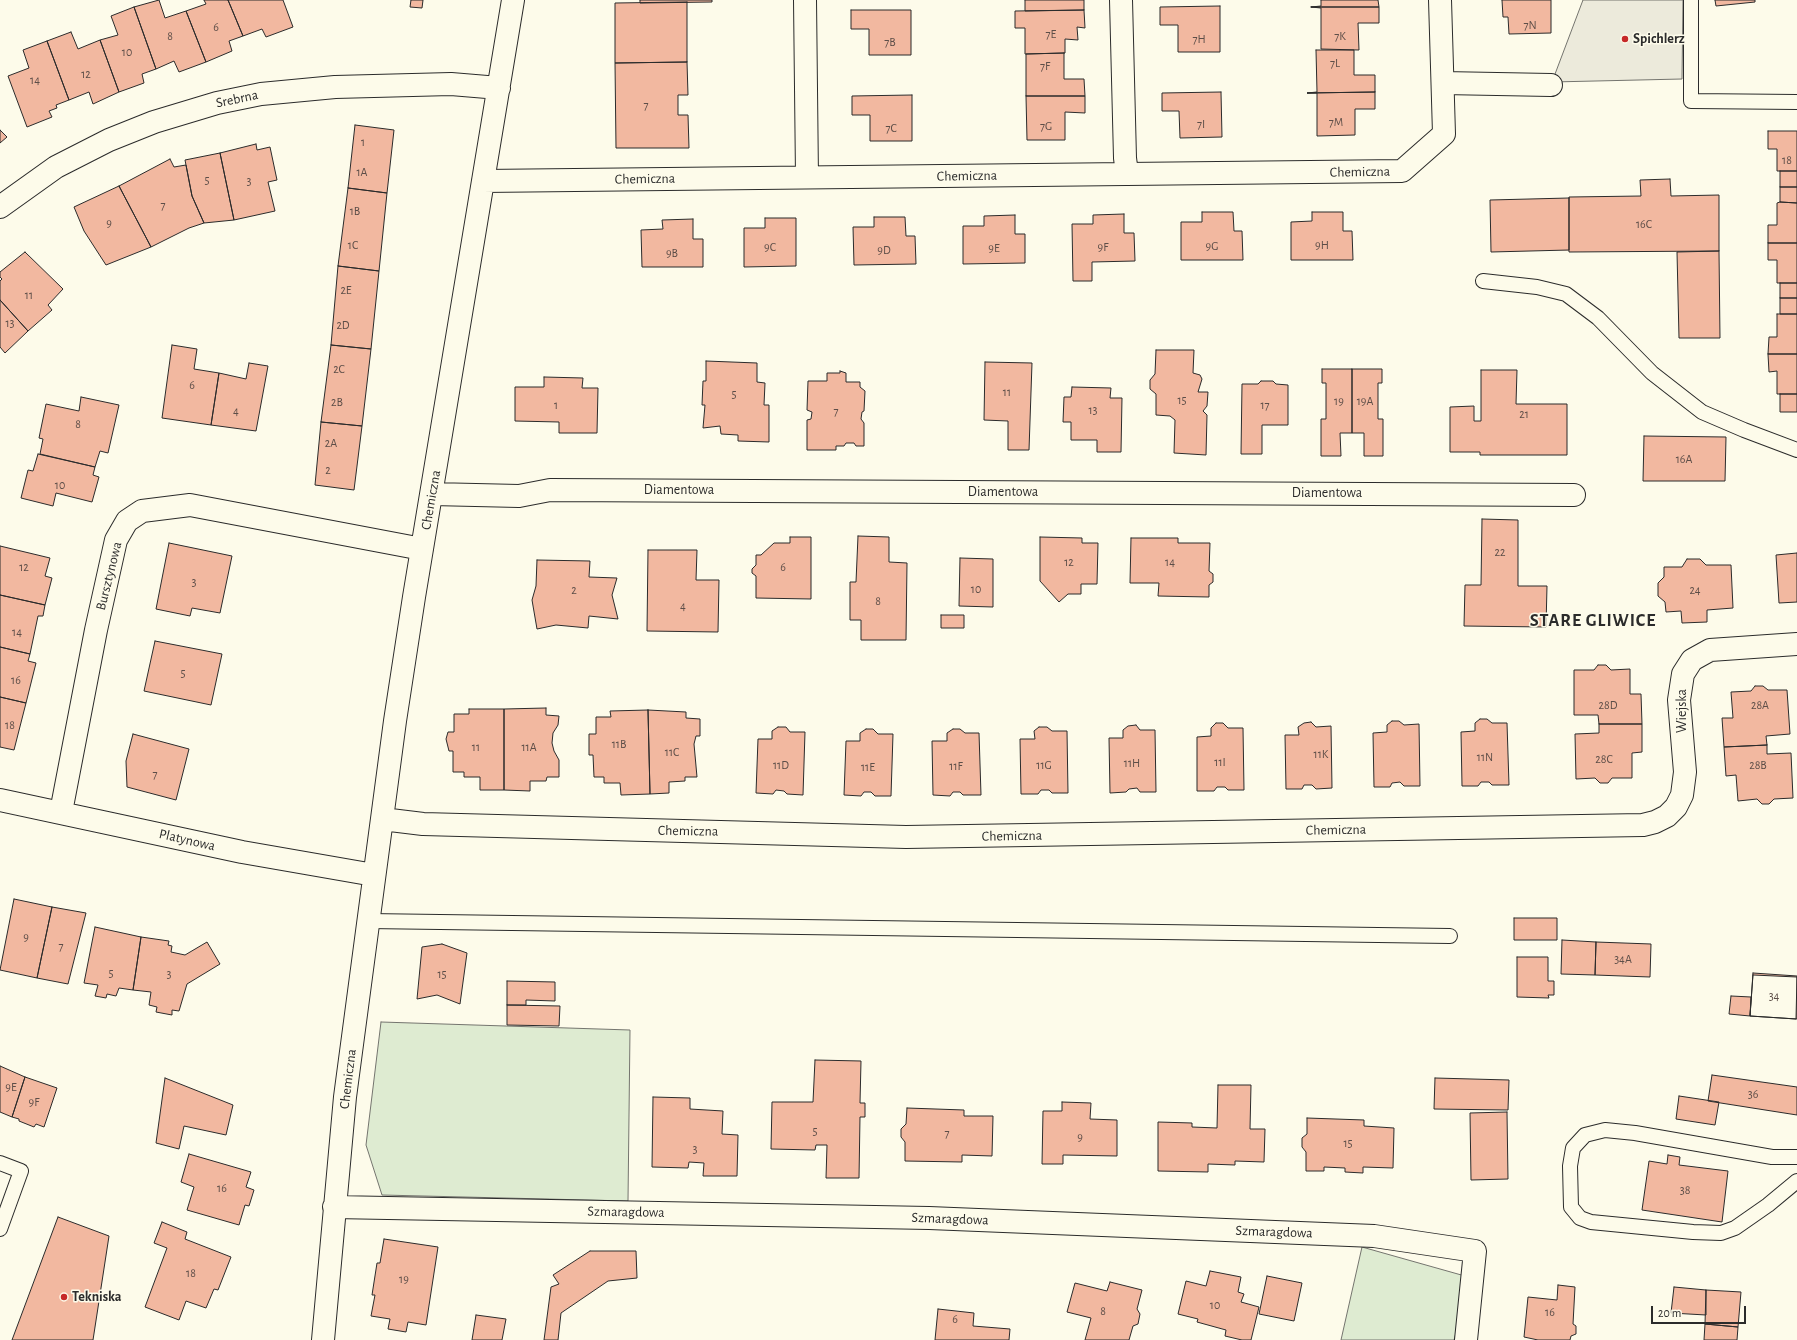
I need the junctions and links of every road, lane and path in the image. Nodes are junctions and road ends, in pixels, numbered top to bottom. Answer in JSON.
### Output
{"nodes":[{"id":1,"x":513,"y":0,"type":"edge"},
{"id":2,"x":805,"y":0,"type":"edge"},
{"id":3,"x":1121,"y":0,"type":"edge"},
{"id":4,"x":1440,"y":0,"type":"edge"},
{"id":5,"x":1691,"y":0,"type":"edge"},
{"id":6,"x":1442,"y":83,"type":"junction"},
{"id":7,"x":1551,"y":85,"type":"dead end"},
{"id":8,"x":498,"y":88,"type":"junction"},
{"id":9,"x":1797,"y":102,"type":"edge"},
{"id":10,"x":1127,"y":174,"type":"junction"},
{"id":11,"x":807,"y":177,"type":"junction"},
{"id":12,"x":483,"y":181,"type":"junction"},
{"id":13,"x":0,"y":207,"type":"edge"},
{"id":14,"x":1484,"y":281,"type":"dead end"},
{"id":15,"x":1797,"y":450,"type":"edge"},
{"id":16,"x":432,"y":494,"type":"junction"},
{"id":17,"x":1574,"y":495,"type":"dead end"},
{"id":18,"x":422,"y":550,"type":"junction"},
{"id":19,"x":1797,"y":644,"type":"edge"},
{"id":20,"x":0,"y":800,"type":"edge"},
{"id":21,"x":61,"y":812,"type":"junction"},
{"id":22,"x":382,"y":819,"type":"junction"},
{"id":23,"x":1643,"y":824,"type":"joint"},
{"id":24,"x":374,"y":875,"type":"junction"},
{"id":25,"x":368,"y":921,"type":"junction"},
{"id":26,"x":1450,"y":936,"type":"dead end"},
{"id":27,"x":1797,"y":1157,"type":"edge"},
{"id":28,"x":0,"y":1163,"type":"edge"},
{"id":29,"x":1797,"y":1181,"type":"edge"},
{"id":30,"x":334,"y":1207,"type":"junction"},
{"id":31,"x":0,"y":1229,"type":"edge"},
{"id":32,"x":323,"y":1340,"type":"edge"},
{"id":33,"x":1466,"y":1340,"type":"edge"}],
"edges":[{"from":1,"to":8,"type":"street","name":"Chemiczna"},
{"from":2,"to":11,"type":"street"},
{"from":3,"to":10,"type":"street"},
{"from":4,"to":6,"type":"street","name":"Chemiczna"},
{"from":5,"to":9,"type":"lane"},
{"from":6,"to":7,"type":"street"},
{"from":6,"to":10,"type":"street","name":"Chemiczna"},
{"from":8,"to":12,"type":"street","name":"Chemiczna"},
{"from":8,"to":13,"type":"street","name":"Srebrna"},
{"from":10,"to":11,"type":"street","name":"Chemiczna"},
{"from":11,"to":12,"type":"street","name":"Chemiczna"},
{"from":12,"to":16,"type":"street","name":"Chemiczna"},
{"from":14,"to":15,"type":"lane"},
{"from":16,"to":17,"type":"street","name":"Diamentowa"},
{"from":16,"to":18,"type":"street","name":"Chemiczna"},
{"from":18,"to":21,"type":"street","name":"Bursztynowa"},
{"from":18,"to":22,"type":"street","name":"Chemiczna"},
{"from":19,"to":23,"type":"street","name":"Wiejska"},
{"from":20,"to":21,"type":"street","name":"Platynowa"},
{"from":21,"to":24,"type":"street","name":"Platynowa"},
{"from":22,"to":23,"type":"street","name":"Chemiczna"},
{"from":22,"to":24,"type":"street","name":"Chemiczna"},
{"from":24,"to":25,"type":"street","name":"Chemiczna"},
{"from":25,"to":26,"type":"lane"},
{"from":25,"to":30,"type":"street","name":"Chemiczna"},
{"from":27,"to":29,"type":"lane"},
{"from":28,"to":31,"type":"lane"},
{"from":30,"to":32,"type":"street","name":"Chemiczna"},
{"from":30,"to":33,"type":"street","name":"Szmaragdowa"}]}
